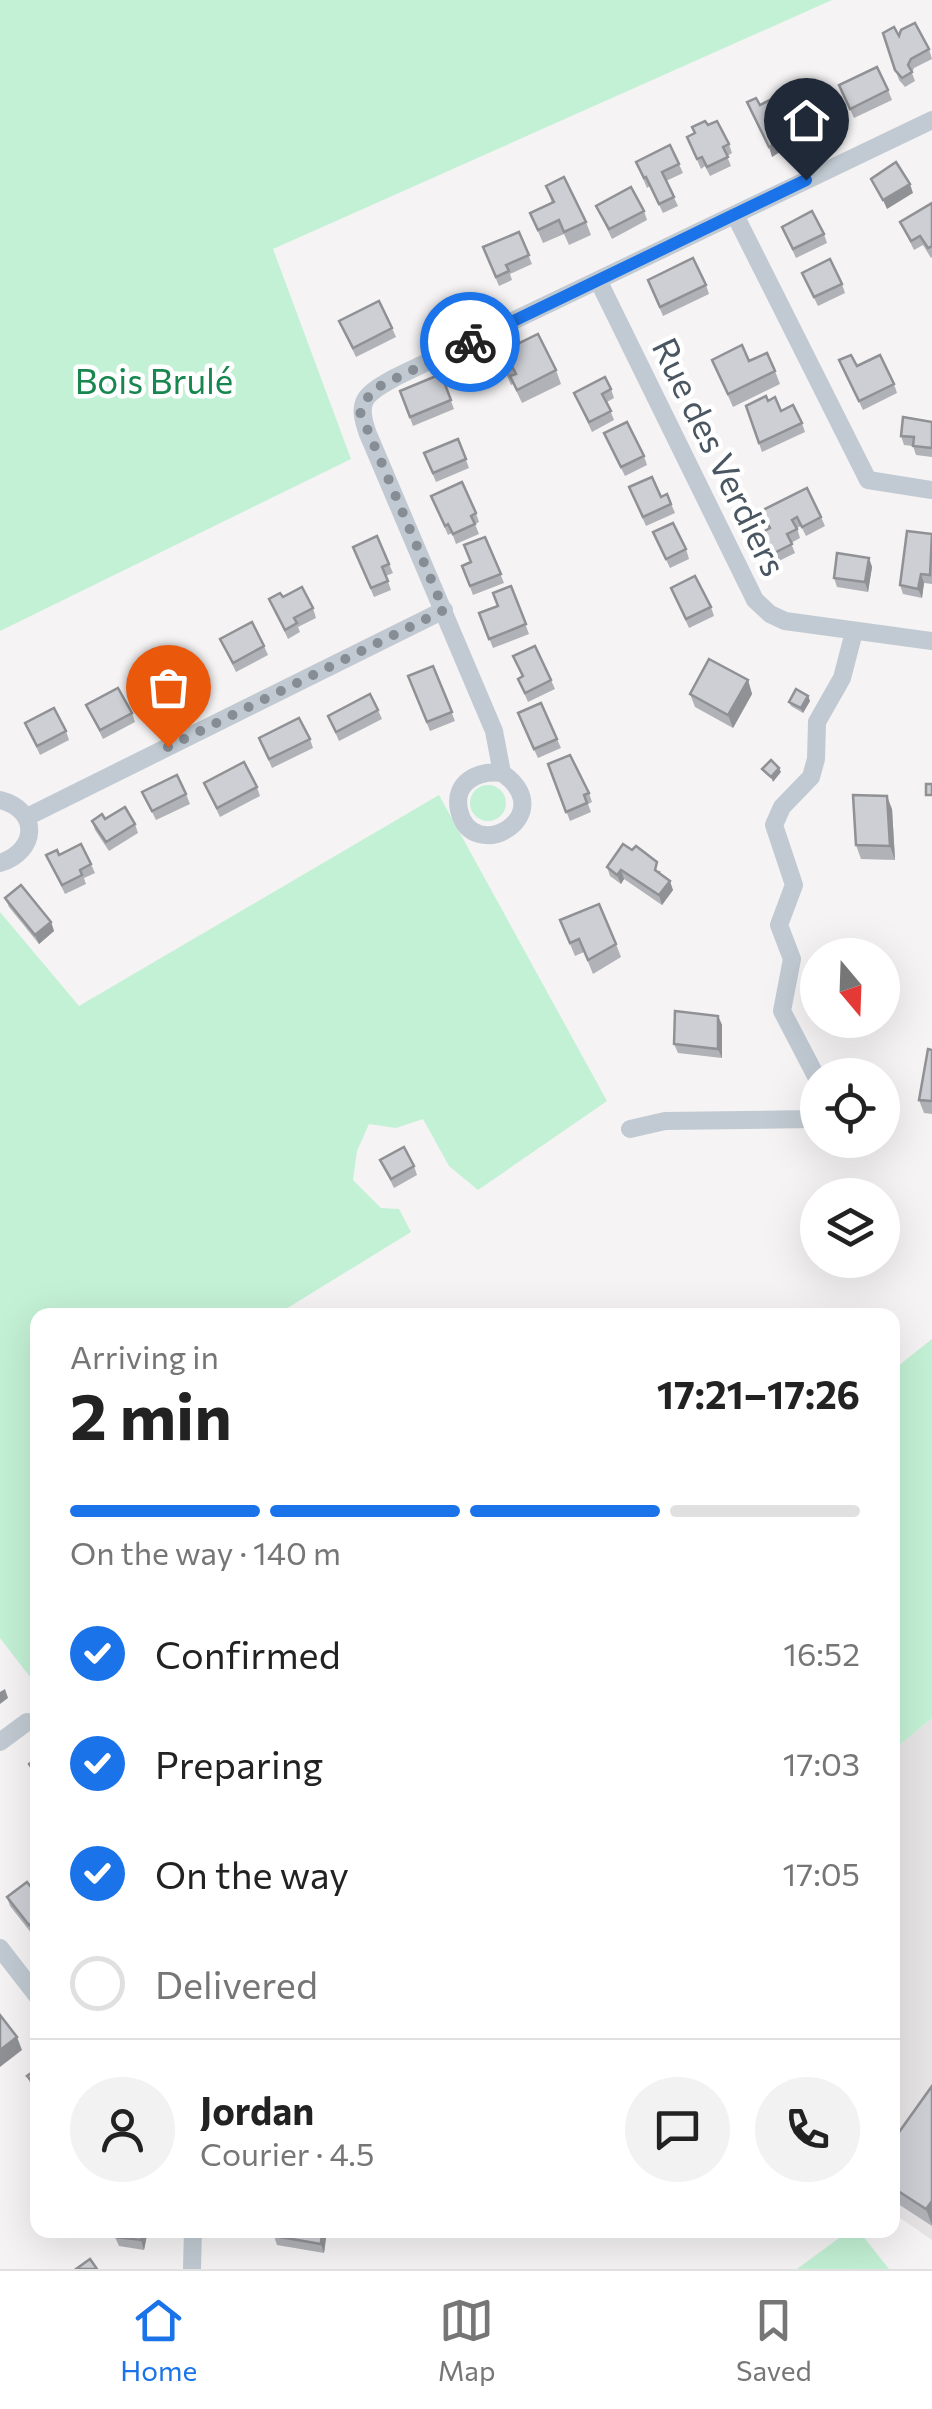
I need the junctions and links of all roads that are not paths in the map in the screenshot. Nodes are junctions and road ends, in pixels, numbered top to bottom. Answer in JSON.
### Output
{"nodes":[{"id":1,"x":932,"y":120,"type":"edge"},
{"id":2,"x":735,"y":214,"type":"junction"},
{"id":3,"x":599,"y":282,"type":"junction"},
{"id":4,"x":932,"y":490,"type":"edge"},
{"id":5,"x":444,"y":610,"type":"junction"},
{"id":6,"x":854,"y":632,"type":"junction"},
{"id":7,"x":932,"y":640,"type":"edge"},
{"id":8,"x":502,"y":773,"type":"dead end"},
{"id":9,"x":0,"y":800,"type":"edge"},
{"id":10,"x":26,"y":817,"type":"junction"},
{"id":11,"x":0,"y":863,"type":"edge"},
{"id":12,"x":807,"y":1058,"type":"edge"},
{"id":13,"x":800,"y":1119,"type":"edge"},
{"id":14,"x":630,"y":1129,"type":"dead end"},
{"id":15,"x":27,"y":1722,"type":"dead end"},
{"id":16,"x":0,"y":1742,"type":"edge"},
{"id":17,"x":0,"y":1948,"type":"edge"},
{"id":18,"x":30,"y":1987,"type":"edge"},
{"id":19,"x":193,"y":2238,"type":"edge"},
{"id":20,"x":192,"y":2269,"type":"edge"}],
"edges":[{"from":1,"to":2,"type":"street"},
{"from":2,"to":3,"type":"street"},
{"from":2,"to":4,"type":"street"},
{"from":3,"to":5,"type":"street"},
{"from":3,"to":6,"type":"street","name":"Rue des Verdiers"},
{"from":5,"to":8,"type":"street"},
{"from":5,"to":10,"type":"street"},
{"from":6,"to":7,"type":"street","name":"Rue des Verdiers"},
{"from":6,"to":12,"type":"street"},
{"from":9,"to":10,"type":"street"},
{"from":10,"to":11,"type":"street"},
{"from":13,"to":14,"type":"street"},
{"from":15,"to":16,"type":"street"},
{"from":17,"to":18,"type":"street"},
{"from":19,"to":20,"type":"street"}]}
